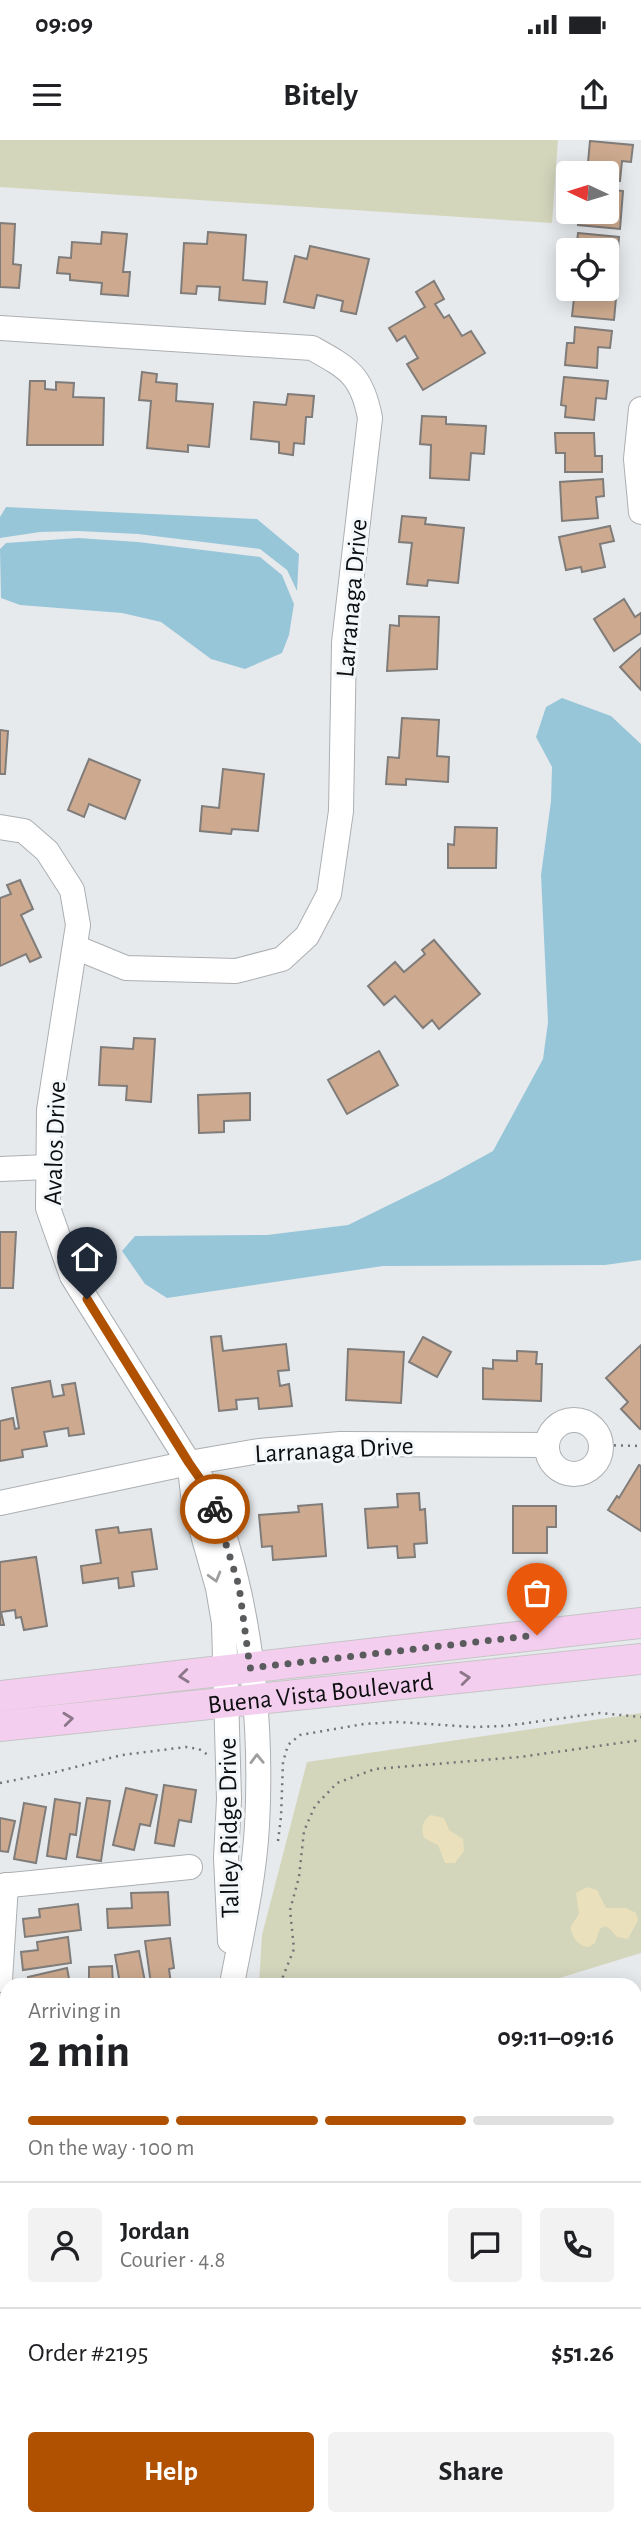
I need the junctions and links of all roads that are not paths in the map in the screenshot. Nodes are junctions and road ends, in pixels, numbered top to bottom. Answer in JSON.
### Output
{"nodes":[{"id":1,"x":0,"y":328,"type":"edge"},
{"id":2,"x":640,"y":424,"type":"edge"},
{"id":3,"x":641,"y":512,"type":"edge"},
{"id":4,"x":0,"y":827,"type":"edge"},
{"id":5,"x":75,"y":947,"type":"junction"},
{"id":6,"x":48,"y":1167,"type":"junction"},
{"id":7,"x":0,"y":1169,"type":"edge"},
{"id":8,"x":547,"y":1445,"type":"junction"},
{"id":9,"x":189,"y":1463,"type":"junction"},
{"id":10,"x":0,"y":1503,"type":"edge"},
{"id":11,"x":641,"y":1623,"type":"edge"},
{"id":12,"x":641,"y":1658,"type":"edge"},
{"id":13,"x":237,"y":1670,"type":"junction"},
{"id":14,"x":0,"y":1696,"type":"edge"},
{"id":15,"x":240,"y":1701,"type":"junction"},
{"id":16,"x":0,"y":1726,"type":"edge"},
{"id":17,"x":190,"y":1867,"type":"dead end"},
{"id":18,"x":3,"y":1885,"type":"edge"},
{"id":19,"x":0,"y":1978,"type":"edge"},
{"id":20,"x":232,"y":1978,"type":"edge"},
{"id":21,"x":233,"y":1978,"type":"edge"}],
"edges":[{"from":1,"to":5,"type":"street","name":"Larranaga Drive"},
{"from":2,"to":3,"type":"street"},
{"from":4,"to":5,"type":"street","name":"Avalos Drive"},
{"from":5,"to":6,"type":"street","name":"Avalos Drive"},
{"from":6,"to":7,"type":"street"},
{"from":6,"to":9,"type":"street","name":"Avalos Drive"},
{"from":8,"to":8,"type":"street"},
{"from":8,"to":9,"type":"street","name":"Larranaga Drive"},
{"from":9,"to":10,"type":"street","name":"Larranaga Drive"},
{"from":9,"to":13,"type":"street","name":"Avalos Drive"},
{"from":11,"to":13,"type":"main road","name":"Buena Vista Boulevard"},
{"from":15,"to":12,"type":"main road","name":"Buena Vista Boulevard","one_way":true},
{"from":13,"to":14,"type":"main road","name":"Buena Vista Boulevard","one_way":true},
{"from":13,"to":15,"type":"street","name":"Talley Ridge Drive"},
{"from":16,"to":15,"type":"main road","name":"Buena Vista Boulevard","one_way":true},
{"from":15,"to":20,"type":"street","name":"Talley Ridge Drive","one_way":true},
{"from":21,"to":15,"type":"street","name":"Talley Ridge Drive","one_way":true},
{"from":17,"to":18,"type":"street"},
{"from":18,"to":19,"type":"street"}]}
